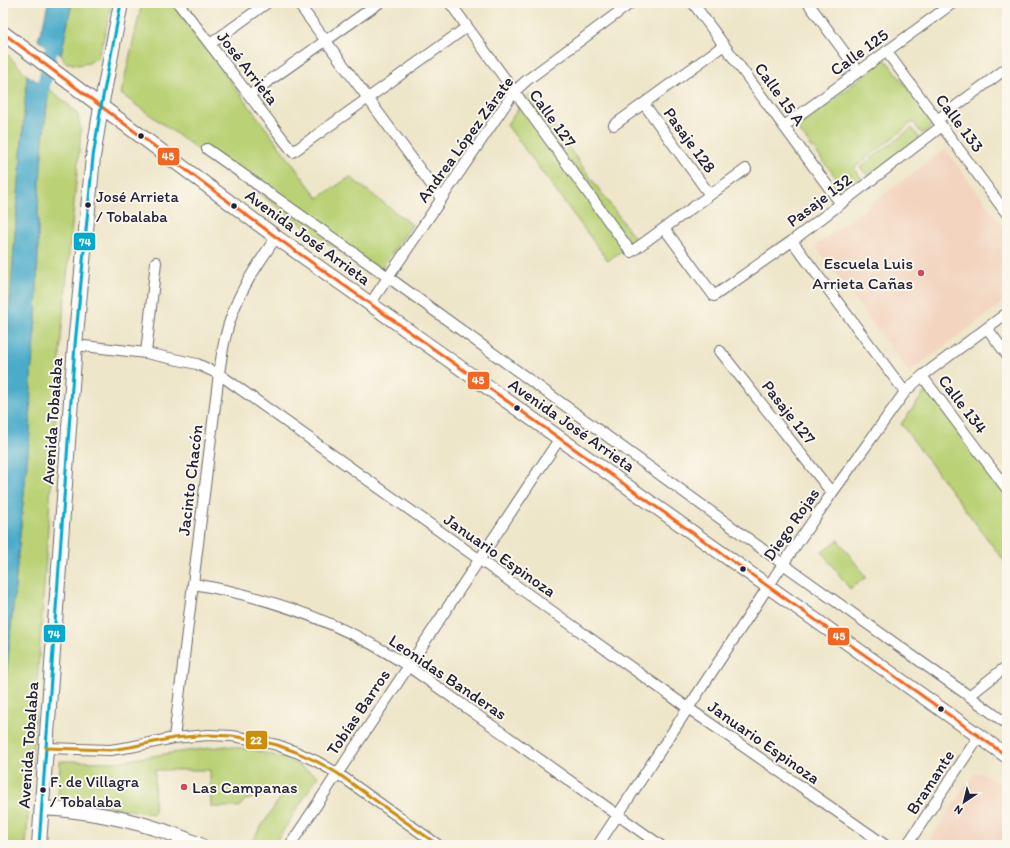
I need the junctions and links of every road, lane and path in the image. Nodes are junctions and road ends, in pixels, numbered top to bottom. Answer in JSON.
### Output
{"nodes":[{"id":1,"x":121,"y":3,"type":"edge"},
{"id":2,"x":178,"y":3,"type":"edge"},
{"id":3,"x":267,"y":3,"type":"edge"},
{"id":4,"x":298,"y":3,"type":"edge"},
{"id":5,"x":379,"y":3,"type":"edge"},
{"id":6,"x":450,"y":3,"type":"edge"},
{"id":7,"x":631,"y":3,"type":"edge"},
{"id":8,"x":693,"y":3,"type":"edge"},
{"id":9,"x":808,"y":3,"type":"edge"},
{"id":10,"x":953,"y":3,"type":"edge"},
{"id":11,"x":468,"y":27,"type":"junction"},
{"id":12,"x":3,"y":33,"type":"edge"},
{"id":13,"x":326,"y":41,"type":"junction"},
{"id":14,"x":210,"y":44,"type":"junction"},
{"id":15,"x":724,"y":45,"type":"junction"},
{"id":16,"x":886,"y":51,"type":"junction"},
{"id":17,"x":1007,"y":68,"type":"edge"},
{"id":18,"x":859,"y":72,"type":"junction"},
{"id":19,"x":514,"y":92,"type":"junction"},
{"id":20,"x":249,"y":96,"type":"junction"},
{"id":21,"x":368,"y":98,"type":"junction"},
{"id":22,"x":644,"y":104,"type":"junction"},
{"id":23,"x":101,"y":107,"type":"junction"},
{"id":24,"x":940,"y":123,"type":"junction"},
{"id":25,"x":614,"y":126,"type":"dead end"},
{"id":26,"x":784,"y":126,"type":"junction"},
{"id":27,"x":207,"y":148,"type":"dead end"},
{"id":28,"x":746,"y":169,"type":"dead end"},
{"id":29,"x":710,"y":195,"type":"junction"},
{"id":30,"x":441,"y":198,"type":"junction"},
{"id":31,"x":841,"y":204,"type":"junction"},
{"id":32,"x":1007,"y":214,"type":"edge"},
{"id":33,"x":664,"y":228,"type":"junction"},
{"id":34,"x":276,"y":237,"type":"junction"},
{"id":35,"x":792,"y":241,"type":"junction"},
{"id":36,"x":631,"y":252,"type":"joint"},
{"id":37,"x":156,"y":262,"type":"dead end"},
{"id":38,"x":388,"y":277,"type":"junction"},
{"id":39,"x":370,"y":304,"type":"junction"},
{"id":40,"x":1007,"y":313,"type":"edge"},
{"id":41,"x":987,"y":328,"type":"junction"},
{"id":42,"x":75,"y":345,"type":"junction"},
{"id":43,"x":720,"y":351,"type":"dead end"},
{"id":44,"x":146,"y":354,"type":"junction"},
{"id":45,"x":1007,"y":356,"type":"edge"},
{"id":46,"x":219,"y":374,"type":"junction"},
{"id":47,"x":922,"y":376,"type":"junction"},
{"id":48,"x":905,"y":392,"type":"junction"},
{"id":49,"x":560,"y":438,"type":"junction"},
{"id":50,"x":1007,"y":489,"type":"edge"},
{"id":51,"x":832,"y":494,"type":"junction"},
{"id":52,"x":479,"y":559,"type":"junction"},
{"id":53,"x":782,"y":564,"type":"junction"},
{"id":54,"x":194,"y":584,"type":"junction"},
{"id":55,"x":768,"y":586,"type":"junction"},
{"id":56,"x":408,"y":666,"type":"junction"},
{"id":57,"x":1007,"y":666,"type":"edge"},
{"id":58,"x":969,"y":696,"type":"junction"},
{"id":59,"x":688,"y":708,"type":"junction"},
{"id":60,"x":1007,"y":724,"type":"edge"},
{"id":61,"x":979,"y":736,"type":"junction"},
{"id":62,"x":174,"y":738,"type":"junction"},
{"id":63,"x":46,"y":748,"type":"junction"},
{"id":64,"x":1007,"y":756,"type":"edge"},
{"id":65,"x":337,"y":773,"type":"junction"},
{"id":66,"x":42,"y":808,"type":"junction"},
{"id":67,"x":618,"y":815,"type":"junction"},
{"id":68,"x":39,"y":845,"type":"edge"},
{"id":69,"x":200,"y":845,"type":"edge"},
{"id":70,"x":290,"y":845,"type":"edge"},
{"id":71,"x":438,"y":845,"type":"edge"},
{"id":72,"x":598,"y":845,"type":"edge"},
{"id":73,"x":660,"y":845,"type":"edge"},
{"id":74,"x":884,"y":845,"type":"edge"},
{"id":75,"x":907,"y":845,"type":"edge"}],
"edges":[{"from":1,"to":23,"type":"main road","name":"Avenida Tobalaba"},
{"from":2,"to":14,"type":"street","name":"José Arrieta"},
{"from":3,"to":14,"type":"street"},
{"from":4,"to":13,"type":"street"},
{"from":5,"to":13,"type":"street"},
{"from":6,"to":11,"type":"street","name":"Calle 127"},
{"from":7,"to":19,"type":"street","name":"Andrea López Zárate"},
{"from":8,"to":15,"type":"street","name":"Calle 15 A"},
{"from":9,"to":18,"type":"street"},
{"from":10,"to":16,"type":"street","name":"Calle 125"},
{"from":11,"to":19,"type":"street","name":"Calle 127"},
{"from":11,"to":21,"type":"street"},
{"from":12,"to":23,"type":"main road","name":"Avenida José Arrieta"},
{"from":13,"to":20,"type":"street"},
{"from":13,"to":21,"type":"street"},
{"from":14,"to":20,"type":"street","name":"José Arrieta"},
{"from":15,"to":22,"type":"street","name":"Pasaje 128"},
{"from":15,"to":26,"type":"street","name":"Calle 15 A"},
{"from":16,"to":18,"type":"street","name":"Calle 125"},
{"from":16,"to":24,"type":"street","name":"Calle 133"},
{"from":17,"to":24,"type":"street","name":"Pasaje 132"},
{"from":18,"to":26,"type":"street","name":"Calle 125"},
{"from":19,"to":30,"type":"street","name":"Andrea López Zárate"},
{"from":19,"to":36,"type":"street","name":"Calle 127"},
{"from":20,"to":21,"type":"street","name":"José Arrieta"},
{"from":21,"to":30,"type":"street"},
{"from":22,"to":25,"type":"street","name":"Pasaje 128"},
{"from":22,"to":29,"type":"street","name":"Pasaje 128"},
{"from":23,"to":34,"type":"main road","name":"Avenida José Arrieta"},
{"from":23,"to":42,"type":"main road","name":"Avenida Tobalaba"},
{"from":24,"to":31,"type":"street","name":"Pasaje 132"},
{"from":24,"to":32,"type":"street","name":"Calle 133"},
{"from":26,"to":31,"type":"street","name":"Calle 15 A"},
{"from":27,"to":38,"type":"street"},
{"from":28,"to":29,"type":"street","name":"Pasaje 128"},
{"from":29,"to":33,"type":"street","name":"Pasaje 128"},
{"from":30,"to":38,"type":"street","name":"Andrea López Zárate"},
{"from":31,"to":35,"type":"street","name":"Pasaje 132"},
{"from":33,"to":35,"type":"street","name":"Pasaje 132"},
{"from":33,"to":36,"type":"street","name":"Pasaje 128"},
{"from":34,"to":39,"type":"main road","name":"Avenida José Arrieta"},
{"from":34,"to":46,"type":"street","name":"Jacinto Chacón"},
{"from":35,"to":48,"type":"street"},
{"from":37,"to":44,"type":"street"},
{"from":38,"to":39,"type":"street","name":"Andrea López Zárate"},
{"from":38,"to":53,"type":"street"},
{"from":39,"to":49,"type":"main road","name":"Avenida José Arrieta"},
{"from":40,"to":41,"type":"street","name":"Diego Rojas"},
{"from":41,"to":45,"type":"street"},
{"from":41,"to":47,"type":"street","name":"Diego Rojas"},
{"from":42,"to":44,"type":"street","name":"Januario Espinoza"},
{"from":42,"to":63,"type":"main road","name":"Avenida Tobalaba"},
{"from":43,"to":51,"type":"street","name":"Pasaje 127"},
{"from":44,"to":46,"type":"street","name":"Januario Espinoza"},
{"from":46,"to":52,"type":"street","name":"Januario Espinoza"},
{"from":46,"to":54,"type":"street","name":"Jacinto Chacón"},
{"from":47,"to":48,"type":"street","name":"Diego Rojas"},
{"from":47,"to":50,"type":"street","name":"Calle 134"},
{"from":48,"to":51,"type":"street","name":"Diego Rojas"},
{"from":49,"to":52,"type":"street","name":"Tobías Barros"},
{"from":49,"to":55,"type":"main road","name":"Avenida José Arrieta"},
{"from":51,"to":53,"type":"street","name":"Diego Rojas"},
{"from":52,"to":56,"type":"street","name":"Tobías Barros"},
{"from":52,"to":59,"type":"street","name":"Januario Espinoza"},
{"from":53,"to":55,"type":"street","name":"Diego Rojas"},
{"from":53,"to":58,"type":"street"},
{"from":54,"to":56,"type":"street","name":"Leonidas Banderas"},
{"from":54,"to":62,"type":"street","name":"Jacinto Chacón"},
{"from":55,"to":59,"type":"street","name":"Diego Rojas"},
{"from":55,"to":61,"type":"main road","name":"Avenida José Arrieta"},
{"from":56,"to":65,"type":"street","name":"Tobías Barros"},
{"from":56,"to":67,"type":"street","name":"Leonidas Banderas"},
{"from":57,"to":58,"type":"street"},
{"from":58,"to":60,"type":"street"},
{"from":59,"to":67,"type":"street","name":"Diego Rojas"},
{"from":59,"to":74,"type":"street","name":"Januario Espinoza"},
{"from":61,"to":64,"type":"main road","name":"Avenida José Arrieta"},
{"from":61,"to":75,"type":"street","name":"Bramante"},
{"from":62,"to":63,"type":"street"},
{"from":62,"to":65,"type":"street"},
{"from":63,"to":66,"type":"main road","name":"Avenida Tobalaba"},
{"from":65,"to":70,"type":"street","name":"Tobías Barros"},
{"from":65,"to":71,"type":"street"},
{"from":66,"to":68,"type":"main road","name":"Avenida Tobalaba"},
{"from":66,"to":69,"type":"main road"},
{"from":67,"to":72,"type":"street","name":"Diego Rojas"},
{"from":67,"to":73,"type":"street","name":"Leonidas Banderas"}]}
